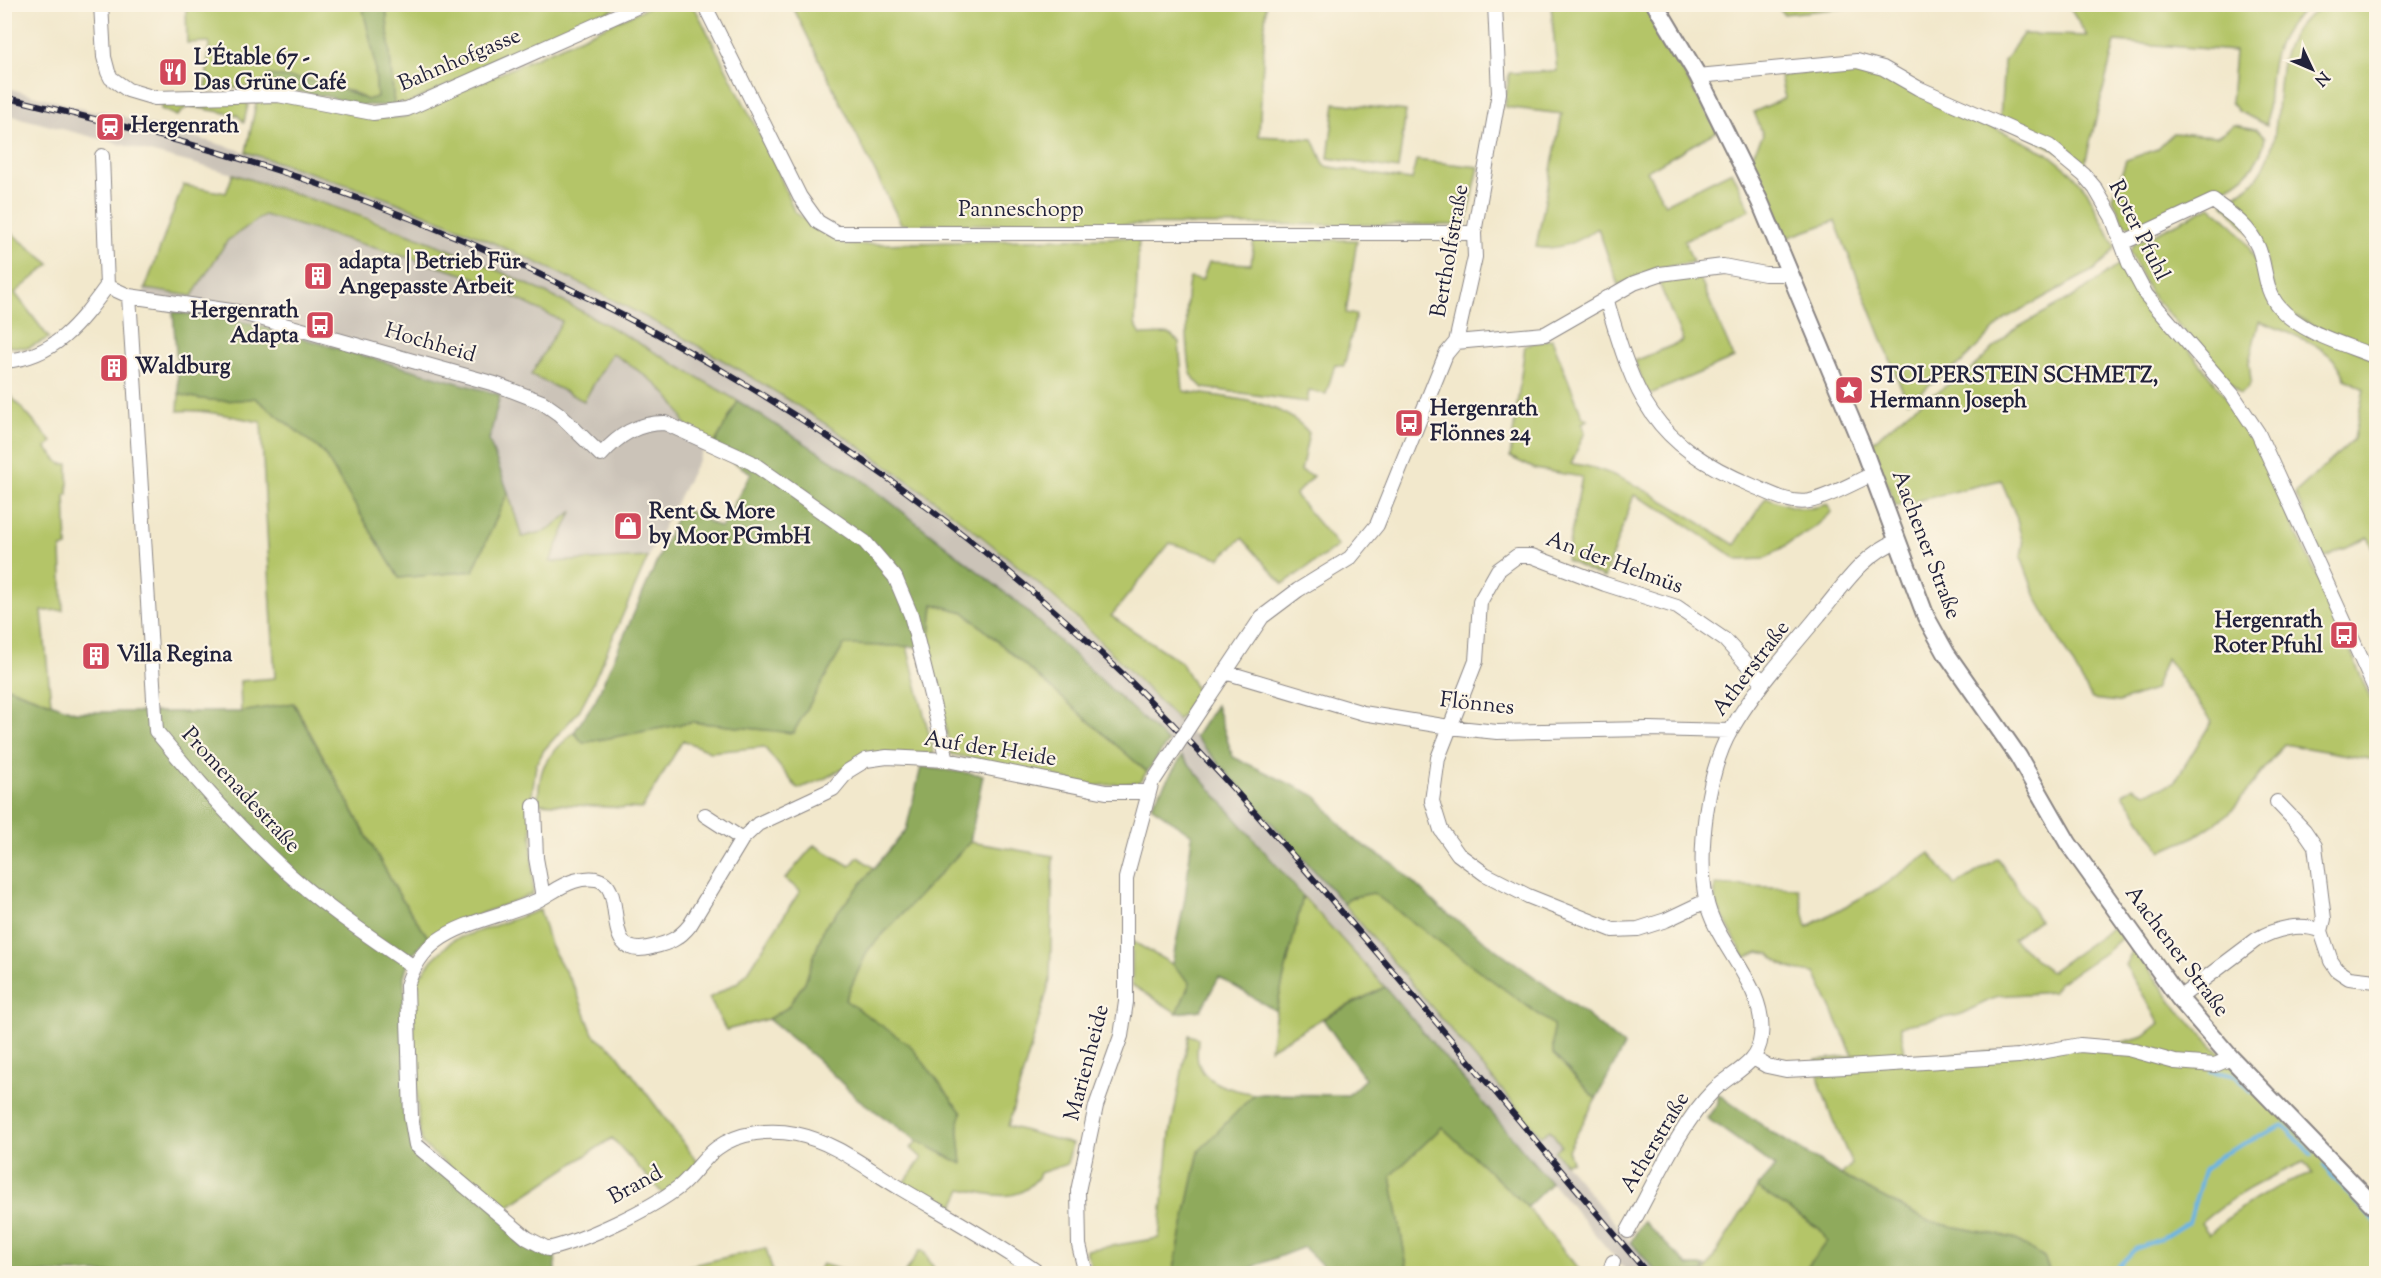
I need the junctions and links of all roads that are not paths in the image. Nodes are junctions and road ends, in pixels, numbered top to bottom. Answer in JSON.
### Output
{"nodes":[{"id":1,"x":101,"y":4,"type":"edge"},
{"id":2,"x":643,"y":4,"type":"edge"},
{"id":3,"x":704,"y":4,"type":"edge"},
{"id":4,"x":1495,"y":4,"type":"edge"},
{"id":5,"x":1655,"y":4,"type":"edge"},
{"id":6,"x":1698,"y":76,"type":"junction"},
{"id":7,"x":102,"y":156,"type":"dead end"},
{"id":8,"x":1474,"y":233,"type":"junction"},
{"id":9,"x":2122,"y":243,"type":"junction"},
{"id":10,"x":1789,"y":274,"type":"junction"},
{"id":11,"x":107,"y":286,"type":"junction"},
{"id":12,"x":129,"y":296,"type":"junction"},
{"id":13,"x":1606,"y":298,"type":"junction"},
{"id":14,"x":1456,"y":342,"type":"junction"},
{"id":15,"x":2376,"y":357,"type":"edge"},
{"id":16,"x":4,"y":361,"type":"edge"},
{"id":17,"x":1873,"y":474,"type":"junction"},
{"id":18,"x":1897,"y":541,"type":"junction"},
{"id":19,"x":2370,"y":659,"type":"edge"},
{"id":20,"x":1226,"y":672,"type":"junction"},
{"id":21,"x":1763,"y":682,"type":"junction"},
{"id":22,"x":2376,"y":691,"type":"edge"},
{"id":23,"x":1206,"y":701,"type":"joint"},
{"id":24,"x":1449,"y":727,"type":"junction"},
{"id":25,"x":1730,"y":731,"type":"junction"},
{"id":26,"x":947,"y":760,"type":"junction"},
{"id":27,"x":1151,"y":786,"type":"junction"},
{"id":28,"x":2277,"y":802,"type":"dead end"},
{"id":29,"x":534,"y":806,"type":"dead end"},
{"id":30,"x":705,"y":815,"type":"dead end"},
{"id":31,"x":742,"y":839,"type":"junction"},
{"id":32,"x":543,"y":897,"type":"junction"},
{"id":33,"x":1706,"y":901,"type":"junction"},
{"id":34,"x":2321,"y":931,"type":"junction"},
{"id":35,"x":414,"y":967,"type":"junction"},
{"id":36,"x":2376,"y":981,"type":"edge"},
{"id":37,"x":2179,"y":998,"type":"junction"},
{"id":38,"x":1755,"y":1059,"type":"junction"},
{"id":39,"x":2231,"y":1059,"type":"junction"},
{"id":40,"x":2376,"y":1208,"type":"edge"},
{"id":41,"x":1628,"y":1231,"type":"dead end"},
{"id":42,"x":1040,"y":1274,"type":"edge"},
{"id":43,"x":1086,"y":1274,"type":"edge"}],
"edges":[{"from":1,"to":2,"type":"street","name":"Bahnhofgasse"},
{"from":3,"to":8,"type":"street","name":"Panneschopp"},
{"from":4,"to":8,"type":"street","name":"Bertholfstraße"},
{"from":5,"to":6,"type":"street","name":"Aachener Straße"},
{"from":6,"to":9,"type":"street","name":"Roter Pfuhl"},
{"from":6,"to":10,"type":"street","name":"Aachener Straße"},
{"from":7,"to":11,"type":"street"},
{"from":8,"to":14,"type":"street","name":"Bertholfstraße"},
{"from":9,"to":15,"type":"street"},
{"from":9,"to":19,"type":"street","name":"Roter Pfuhl"},
{"from":10,"to":13,"type":"street"},
{"from":10,"to":17,"type":"street","name":"Aachener Straße"},
{"from":11,"to":12,"type":"street","name":"Hochheid"},
{"from":11,"to":16,"type":"street"},
{"from":12,"to":26,"type":"street","name":"Hochheid"},
{"from":12,"to":35,"type":"street","name":"Promenadestraße"},
{"from":13,"to":14,"type":"street"},
{"from":13,"to":17,"type":"street"},
{"from":14,"to":20,"type":"street","name":"Bertholfstraße"},
{"from":17,"to":18,"type":"street","name":"Aachener Straße"},
{"from":18,"to":21,"type":"street","name":"Atherstraße"},
{"from":18,"to":37,"type":"street","name":"Aachener Straße"},
{"from":19,"to":22,"type":"street","name":"Roter Pfuhl"},
{"from":20,"to":23,"type":"street","name":"Bertholfstraße"},
{"from":20,"to":24,"type":"street","name":"Flönnes"},
{"from":21,"to":24,"type":"street","name":"An der Helmüs"},
{"from":21,"to":25,"type":"street","name":"Atherstraße"},
{"from":23,"to":27,"type":"street","name":"Marienheide","bridge":true},
{"from":24,"to":25,"type":"street","name":"Flönnes"},
{"from":24,"to":33,"type":"street","name":"An der Helmüs"},
{"from":25,"to":33,"type":"street","name":"Atherstraße"},
{"from":26,"to":27,"type":"street","name":"Auf der Heide"},
{"from":26,"to":31,"type":"street","name":"Auf der Heide"},
{"from":27,"to":43,"type":"street","name":"Marienheide"},
{"from":28,"to":34,"type":"street"},
{"from":29,"to":32,"type":"street"},
{"from":30,"to":31,"type":"street"},
{"from":31,"to":32,"type":"street","name":"Auf der Heide"},
{"from":32,"to":35,"type":"street","name":"Auf der Heide"},
{"from":33,"to":38,"type":"street","name":"Atherstraße"},
{"from":34,"to":36,"type":"street"},
{"from":34,"to":37,"type":"street"},
{"from":35,"to":42,"type":"street","name":"Brand"},
{"from":37,"to":39,"type":"street","name":"Aachener Straße"},
{"from":38,"to":39,"type":"street"},
{"from":38,"to":41,"type":"street","name":"Atherstraße"},
{"from":39,"to":40,"type":"street","name":"Aachener Straße"}]}
